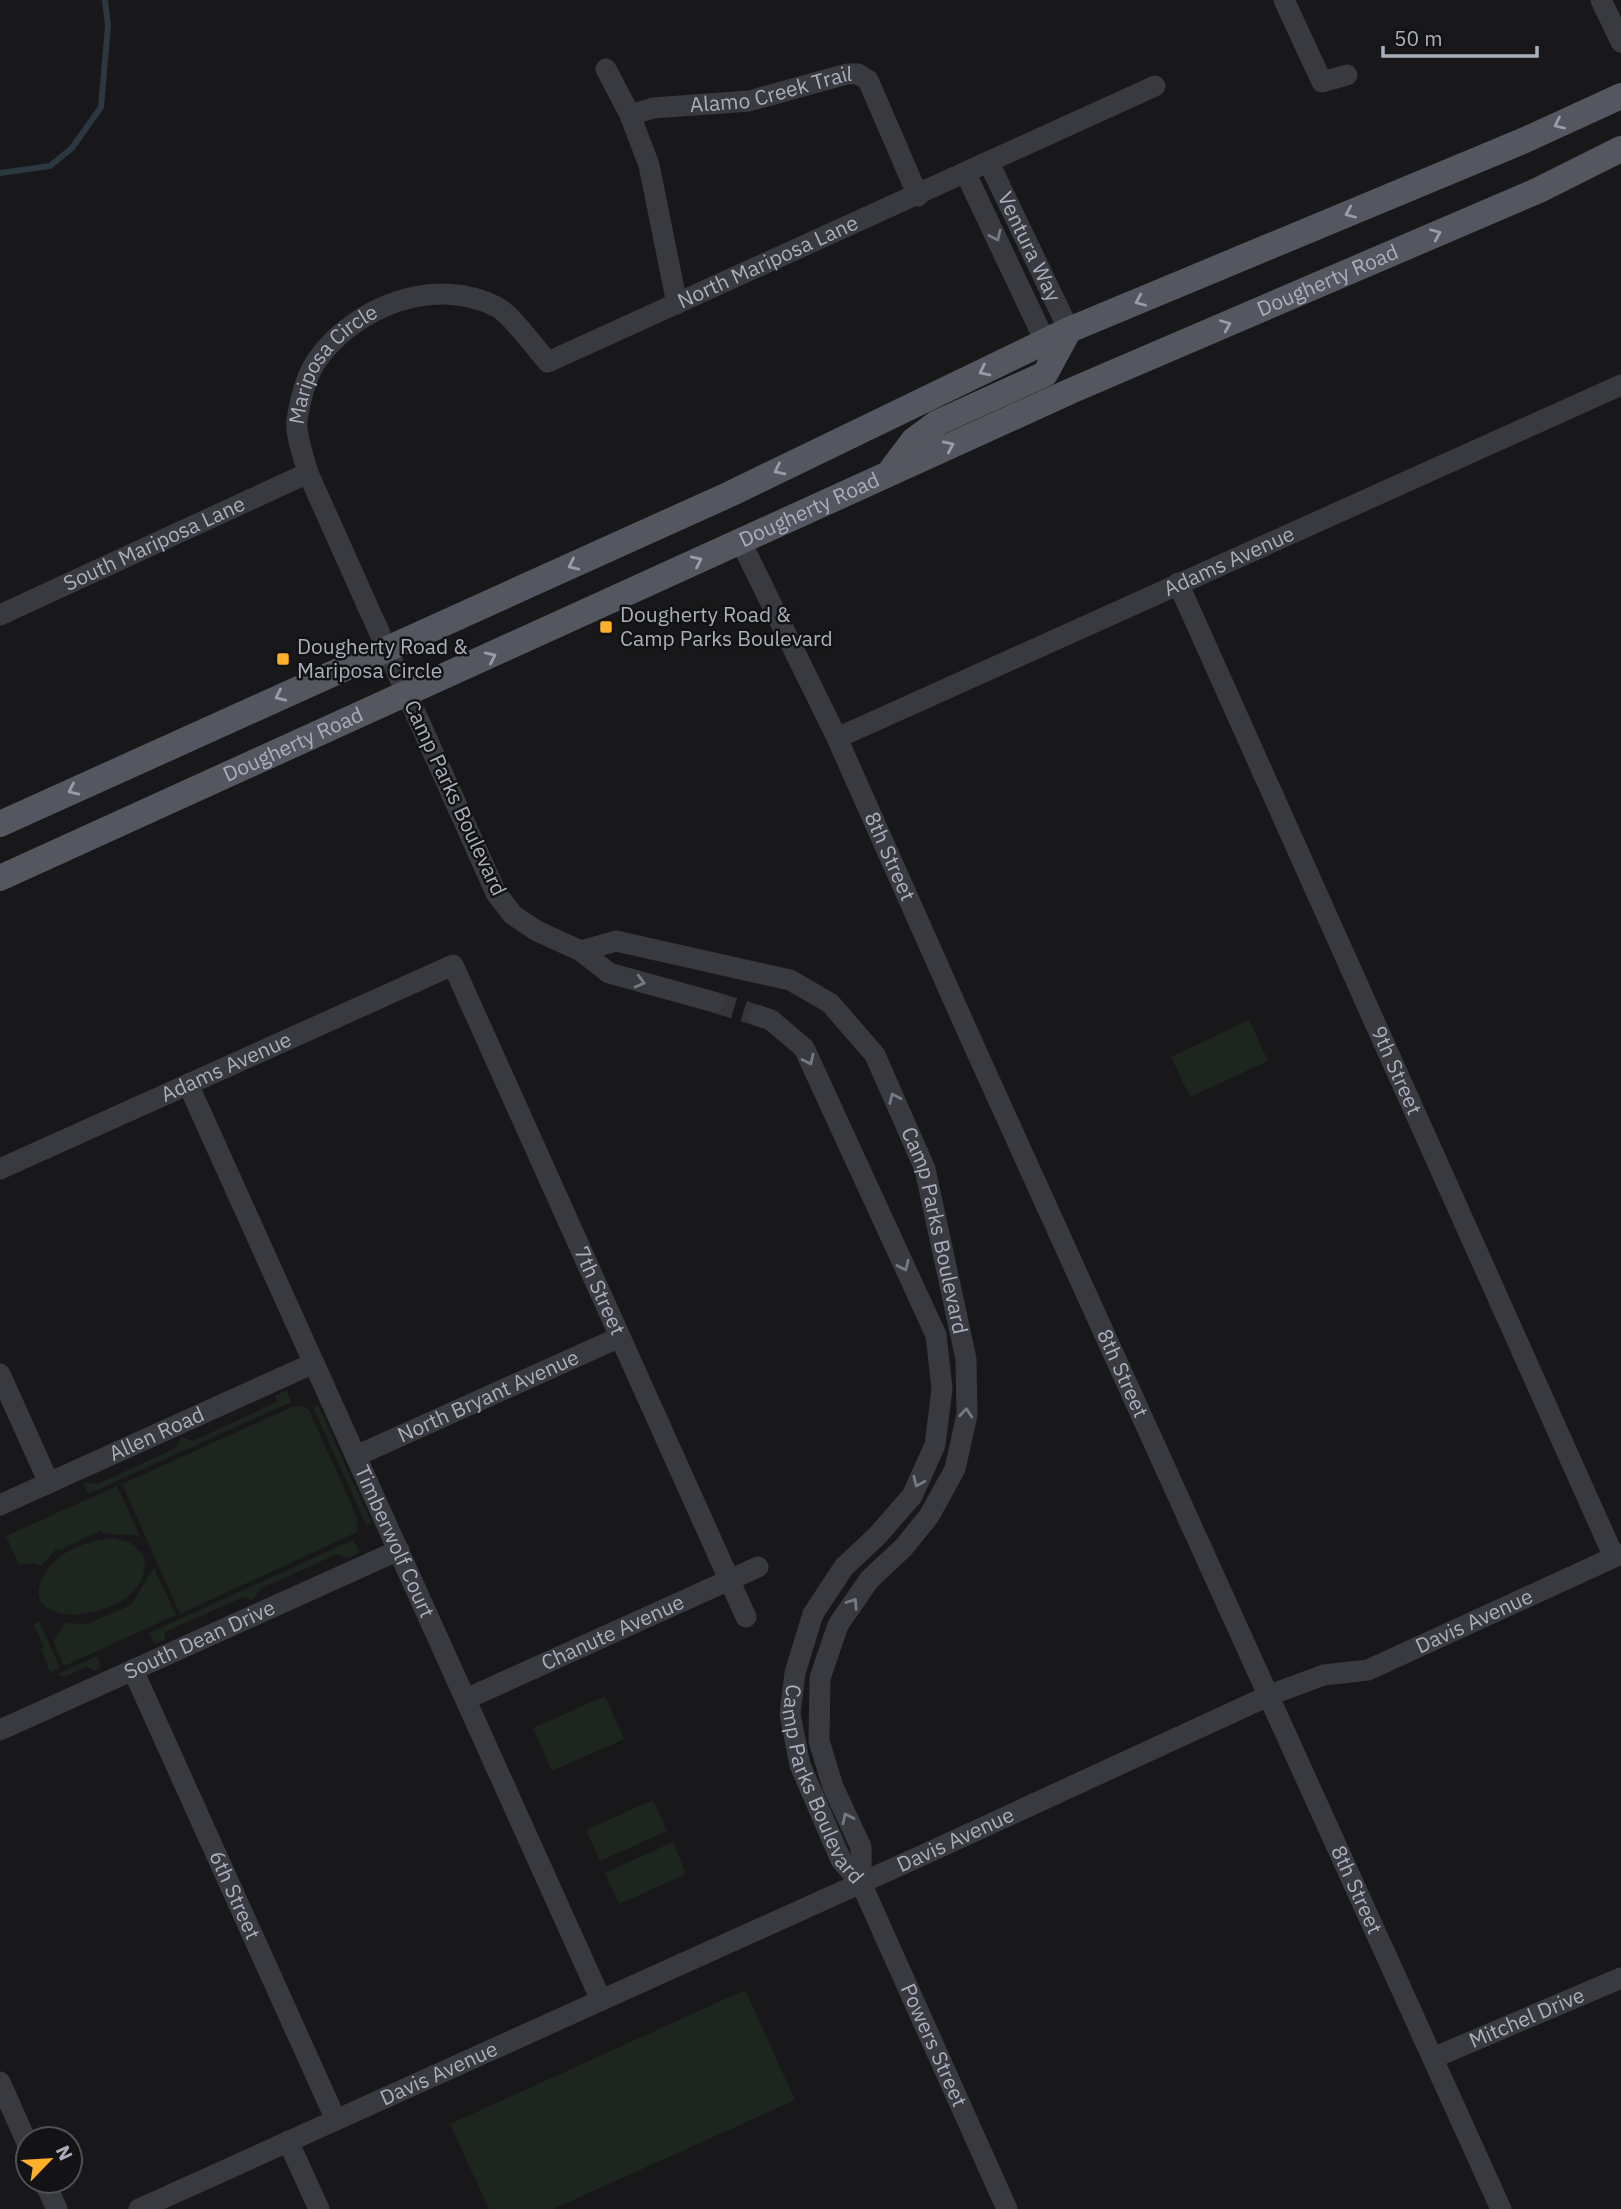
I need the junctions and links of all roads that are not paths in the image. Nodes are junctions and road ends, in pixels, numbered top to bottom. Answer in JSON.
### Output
{"nodes":[{"id":1,"x":1601,"y":0,"type":"edge"},
{"id":2,"x":1288,"y":2,"type":"edge"},
{"id":3,"x":1621,"y":42,"type":"edge"},
{"id":4,"x":606,"y":69,"type":"dead end"},
{"id":5,"x":1347,"y":75,"type":"dead end"},
{"id":6,"x":1155,"y":86,"type":"dead end"},
{"id":7,"x":1621,"y":96,"type":"edge"},
{"id":8,"x":630,"y":115,"type":"junction"},
{"id":9,"x":1621,"y":149,"type":"edge"},
{"id":10,"x":989,"y":163,"type":"junction"},
{"id":11,"x":967,"y":174,"type":"junction"},
{"id":12,"x":918,"y":196,"type":"junction"},
{"id":13,"x":677,"y":304,"type":"junction"},
{"id":14,"x":1057,"y":336,"type":"junction"},
{"id":15,"x":548,"y":362,"type":"joint"},
{"id":16,"x":1621,"y":385,"type":"edge"},
{"id":17,"x":307,"y":473,"type":"junction"},
{"id":18,"x":889,"y":473,"type":"junction"},
{"id":19,"x":740,"y":540,"type":"junction"},
{"id":20,"x":1178,"y":583,"type":"junction"},
{"id":21,"x":0,"y":615,"type":"edge"},
{"id":22,"x":387,"y":647,"type":"junction"},
{"id":23,"x":405,"y":693,"type":"junction"},
{"id":24,"x":837,"y":738,"type":"junction"},
{"id":25,"x":0,"y":824,"type":"edge"},
{"id":26,"x":0,"y":878,"type":"edge"},
{"id":27,"x":581,"y":951,"type":"junction"},
{"id":28,"x":453,"y":965,"type":"joint"},
{"id":29,"x":714,"y":1002,"type":"tunnel mouth"},
{"id":30,"x":760,"y":1016,"type":"tunnel mouth"},
{"id":31,"x":188,"y":1084,"type":"junction"},
{"id":32,"x":0,"y":1169,"type":"edge"},
{"id":33,"x":620,"y":1337,"type":"junction"},
{"id":34,"x":314,"y":1363,"type":"junction"},
{"id":35,"x":0,"y":1374,"type":"edge"},
{"id":36,"x":356,"y":1456,"type":"junction"},
{"id":37,"x":49,"y":1483,"type":"junction"},
{"id":38,"x":0,"y":1505,"type":"edge"},
{"id":39,"x":399,"y":1550,"type":"junction"},
{"id":40,"x":1617,"y":1555,"type":"edge"},
{"id":41,"x":758,"y":1567,"type":"dead end"},
{"id":42,"x":730,"y":1580,"type":"junction"},
{"id":43,"x":746,"y":1617,"type":"dead end"},
{"id":44,"x":133,"y":1670,"type":"junction"},
{"id":45,"x":1270,"y":1695,"type":"junction"},
{"id":46,"x":466,"y":1699,"type":"junction"},
{"id":47,"x":0,"y":1730,"type":"edge"},
{"id":48,"x":861,"y":1883,"type":"junction"},
{"id":49,"x":1621,"y":1978,"type":"edge"},
{"id":50,"x":601,"y":2000,"type":"junction"},
{"id":51,"x":1433,"y":2058,"type":"junction"},
{"id":52,"x":0,"y":2082,"type":"edge"},
{"id":53,"x":336,"y":2120,"type":"junction"},
{"id":54,"x":19,"y":2125,"type":"edge"},
{"id":55,"x":288,"y":2141,"type":"junction"},
{"id":56,"x":139,"y":2209,"type":"edge"},
{"id":57,"x":318,"y":2209,"type":"edge"},
{"id":58,"x":1007,"y":2209,"type":"edge"},
{"id":59,"x":1502,"y":2209,"type":"edge"}],
"edges":[{"from":1,"to":3,"type":"street"},
{"from":2,"to":5,"type":"street"},
{"from":4,"to":8,"type":"street"},
{"from":6,"to":10,"type":"street","name":"North Mariposa Lane"},
{"from":7,"to":14,"type":"main road","one_way":true},
{"from":8,"to":12,"type":"street","name":"Alamo Creek Trail"},
{"from":8,"to":13,"type":"street"},
{"from":18,"to":9,"type":"main road","name":"Dougherty Road","one_way":true},
{"from":10,"to":11,"type":"street","name":"North Mariposa Lane"},
{"from":10,"to":14,"type":"street","name":"Ventura Way"},
{"from":11,"to":12,"type":"street","name":"North Mariposa Lane"},
{"from":11,"to":14,"type":"street","name":"Ventura Way","one_way":true},
{"from":12,"to":13,"type":"street","name":"North Mariposa Lane"},
{"from":13,"to":15,"type":"street","name":"North Mariposa Lane"},
{"from":14,"to":18,"type":"main road"},
{"from":14,"to":22,"type":"main road","one_way":true},
{"from":15,"to":17,"type":"street","name":"Mariposa Circle"},
{"from":16,"to":20,"type":"street","name":"Adams Avenue"},
{"from":17,"to":21,"type":"street","name":"South Mariposa Lane"},
{"from":17,"to":22,"type":"street","name":"Mariposa Circle"},
{"from":18,"to":19,"type":"main road","name":"Dougherty Road"},
{"from":23,"to":19,"type":"main road","name":"Dougherty Road","one_way":true},
{"from":19,"to":24,"type":"street","name":"8th Street"},
{"from":20,"to":24,"type":"street","name":"Adams Avenue"},
{"from":20,"to":40,"type":"street","name":"9th Street"},
{"from":22,"to":23,"type":"street","name":"Camp Parks Boulevard"},
{"from":22,"to":25,"type":"main road","one_way":true},
{"from":23,"to":26,"type":"main road","name":"Dougherty Road"},
{"from":23,"to":27,"type":"street","name":"Camp Parks Boulevard"},
{"from":24,"to":45,"type":"street","name":"8th Street"},
{"from":27,"to":29,"type":"street","name":"Camp Parks Boulevard","one_way":true},
{"from":48,"to":27,"type":"street","name":"Camp Parks Boulevard","one_way":true},
{"from":28,"to":31,"type":"street","name":"Adams Avenue"},
{"from":28,"to":33,"type":"street","name":"7th Street"},
{"from":30,"to":48,"type":"street","name":"Camp Parks Boulevard","one_way":true},
{"from":31,"to":32,"type":"street","name":"Adams Avenue"},
{"from":31,"to":34,"type":"street","name":"Timberwolf Court"},
{"from":33,"to":36,"type":"street","name":"North Bryant Avenue"},
{"from":33,"to":42,"type":"street","name":"7th Street"},
{"from":34,"to":36,"type":"street","name":"Timberwolf Court"},
{"from":34,"to":37,"type":"street","name":"Allen Road"},
{"from":35,"to":37,"type":"street"},
{"from":36,"to":39,"type":"street","name":"Timberwolf Court"},
{"from":37,"to":38,"type":"street","name":"Allen Road"},
{"from":39,"to":44,"type":"street","name":"South Dean Drive"},
{"from":39,"to":46,"type":"street","name":"Timberwolf Court"},
{"from":40,"to":45,"type":"street","name":"Davis Avenue"},
{"from":41,"to":42,"type":"street","name":"Chanute Avenue"},
{"from":42,"to":43,"type":"street","name":"7th Street"},
{"from":42,"to":46,"type":"street","name":"Chanute Avenue"},
{"from":44,"to":47,"type":"street","name":"South Dean Drive"},
{"from":44,"to":53,"type":"street","name":"6th Street"},
{"from":45,"to":48,"type":"street","name":"Davis Avenue"},
{"from":45,"to":51,"type":"street","name":"8th Street"},
{"from":46,"to":50,"type":"street","name":"Timberwolf Court"},
{"from":48,"to":50,"type":"street","name":"Davis Avenue"},
{"from":48,"to":58,"type":"street","name":"Powers Street"},
{"from":49,"to":51,"type":"street","name":"Mitchel Drive"},
{"from":50,"to":53,"type":"street","name":"Davis Avenue"},
{"from":51,"to":59,"type":"street","name":"8th Street"},
{"from":52,"to":54,"type":"street"},
{"from":53,"to":55,"type":"street","name":"Davis Avenue"},
{"from":55,"to":56,"type":"street","name":"Davis Avenue"},
{"from":55,"to":57,"type":"street"}]}
